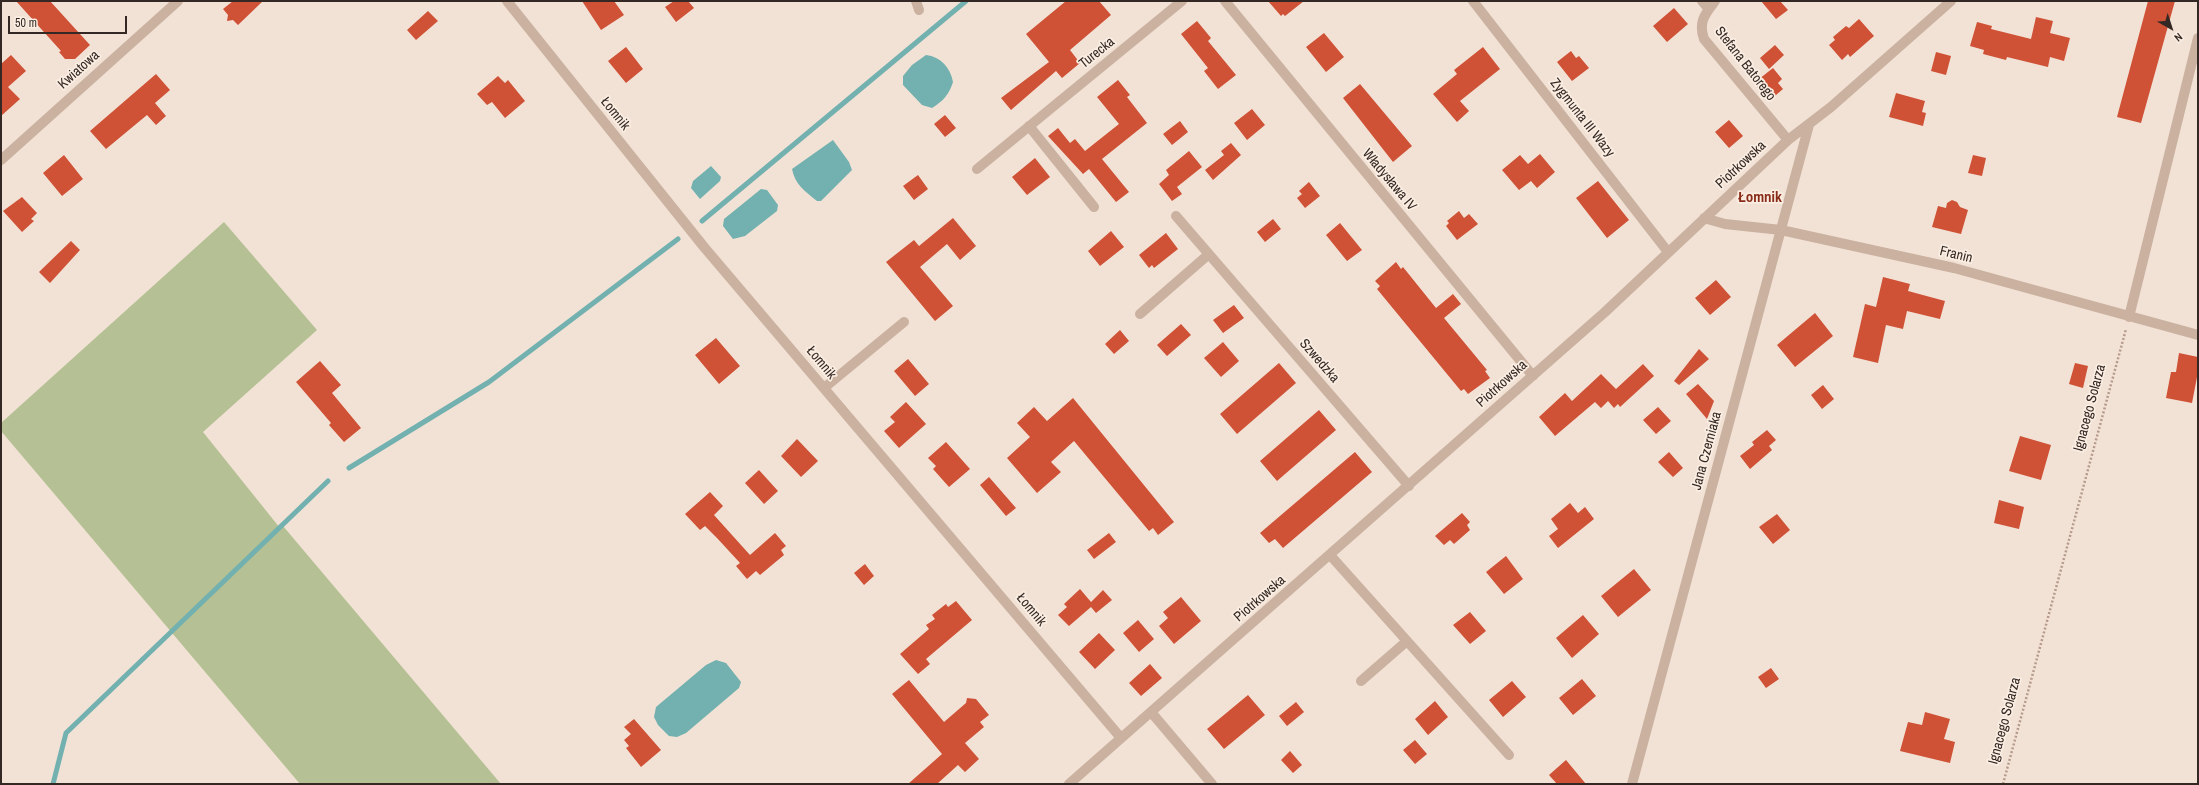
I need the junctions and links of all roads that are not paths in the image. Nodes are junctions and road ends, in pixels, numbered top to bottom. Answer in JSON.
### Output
{"nodes":[{"id":1,"x":178,"y":1,"type":"edge"},
{"id":2,"x":507,"y":1,"type":"edge"},
{"id":3,"x":1182,"y":1,"type":"edge"},
{"id":4,"x":1225,"y":1,"type":"edge"},
{"id":5,"x":1473,"y":1,"type":"edge"},
{"id":6,"x":1951,"y":1,"type":"edge"},
{"id":7,"x":1709,"y":4,"type":"edge"},
{"id":8,"x":2198,"y":38,"type":"edge"},
{"id":9,"x":1809,"y":125,"type":"junction"},
{"id":10,"x":1029,"y":126,"type":"junction"},
{"id":11,"x":1788,"y":140,"type":"junction"},
{"id":12,"x":1,"y":160,"type":"edge"},
{"id":13,"x":977,"y":169,"type":"dead end"},
{"id":14,"x":1094,"y":207,"type":"dead end"},
{"id":15,"x":1176,"y":216,"type":"dead end"},
{"id":16,"x":1704,"y":218,"type":"junction"},
{"id":17,"x":1781,"y":230,"type":"junction"},
{"id":18,"x":1668,"y":252,"type":"junction"},
{"id":19,"x":1209,"y":254,"type":"junction"},
{"id":20,"x":1140,"y":314,"type":"dead end"},
{"id":21,"x":2129,"y":317,"type":"junction"},
{"id":22,"x":904,"y":322,"type":"dead end"},
{"id":23,"x":2198,"y":335,"type":"edge"},
{"id":24,"x":1533,"y":376,"type":"junction"},
{"id":25,"x":824,"y":388,"type":"junction"},
{"id":26,"x":1408,"y":486,"type":"junction"},
{"id":27,"x":1330,"y":555,"type":"junction"},
{"id":28,"x":1407,"y":640,"type":"junction"},
{"id":29,"x":1361,"y":681,"type":"dead end"},
{"id":30,"x":1151,"y":712,"type":"junction"},
{"id":31,"x":1121,"y":738,"type":"junction"},
{"id":32,"x":1508,"y":755,"type":"dead end"},
{"id":33,"x":1069,"y":784,"type":"edge"},
{"id":34,"x":1212,"y":784,"type":"edge"},
{"id":35,"x":1632,"y":784,"type":"edge"}],
"edges":[{"from":1,"to":12,"type":"street","name":"Kwiatowa"},
{"from":2,"to":25,"type":"street","name":"Łomnik"},
{"from":3,"to":10,"type":"street","name":"Turecka"},
{"from":4,"to":24,"type":"street","name":"Władysława IV"},
{"from":5,"to":18,"type":"street","name":"Zygmunta III Wazy"},
{"from":6,"to":9,"type":"street","name":"Piotrkowska"},
{"from":7,"to":11,"type":"street","name":"Stefana Batorego"},
{"from":8,"to":21,"type":"street"},
{"from":9,"to":11,"type":"street","name":"Piotrkowska"},
{"from":9,"to":17,"type":"street","name":"Jana Czerniaka"},
{"from":10,"to":13,"type":"street","name":"Turecka"},
{"from":10,"to":14,"type":"street"},
{"from":11,"to":16,"type":"street","name":"Piotrkowska"},
{"from":15,"to":19,"type":"street","name":"Szwedzka"},
{"from":16,"to":17,"type":"street","name":"Franin"},
{"from":16,"to":18,"type":"street","name":"Piotrkowska"},
{"from":17,"to":21,"type":"street","name":"Franin"},
{"from":17,"to":35,"type":"street","name":"Jana Czerniaka"},
{"from":18,"to":24,"type":"street","name":"Piotrkowska"},
{"from":19,"to":20,"type":"street"},
{"from":19,"to":26,"type":"street","name":"Szwedzka"},
{"from":21,"to":23,"type":"street","name":"Franin"},
{"from":22,"to":25,"type":"street"},
{"from":24,"to":26,"type":"street","name":"Piotrkowska"},
{"from":25,"to":31,"type":"street","name":"Łomnik"},
{"from":26,"to":27,"type":"street","name":"Piotrkowska"},
{"from":27,"to":28,"type":"street"},
{"from":27,"to":30,"type":"street","name":"Piotrkowska"},
{"from":28,"to":29,"type":"street"},
{"from":28,"to":32,"type":"street"},
{"from":30,"to":31,"type":"street","name":"Piotrkowska"},
{"from":30,"to":34,"type":"street"},
{"from":31,"to":33,"type":"street","name":"Piotrkowska"}]}
